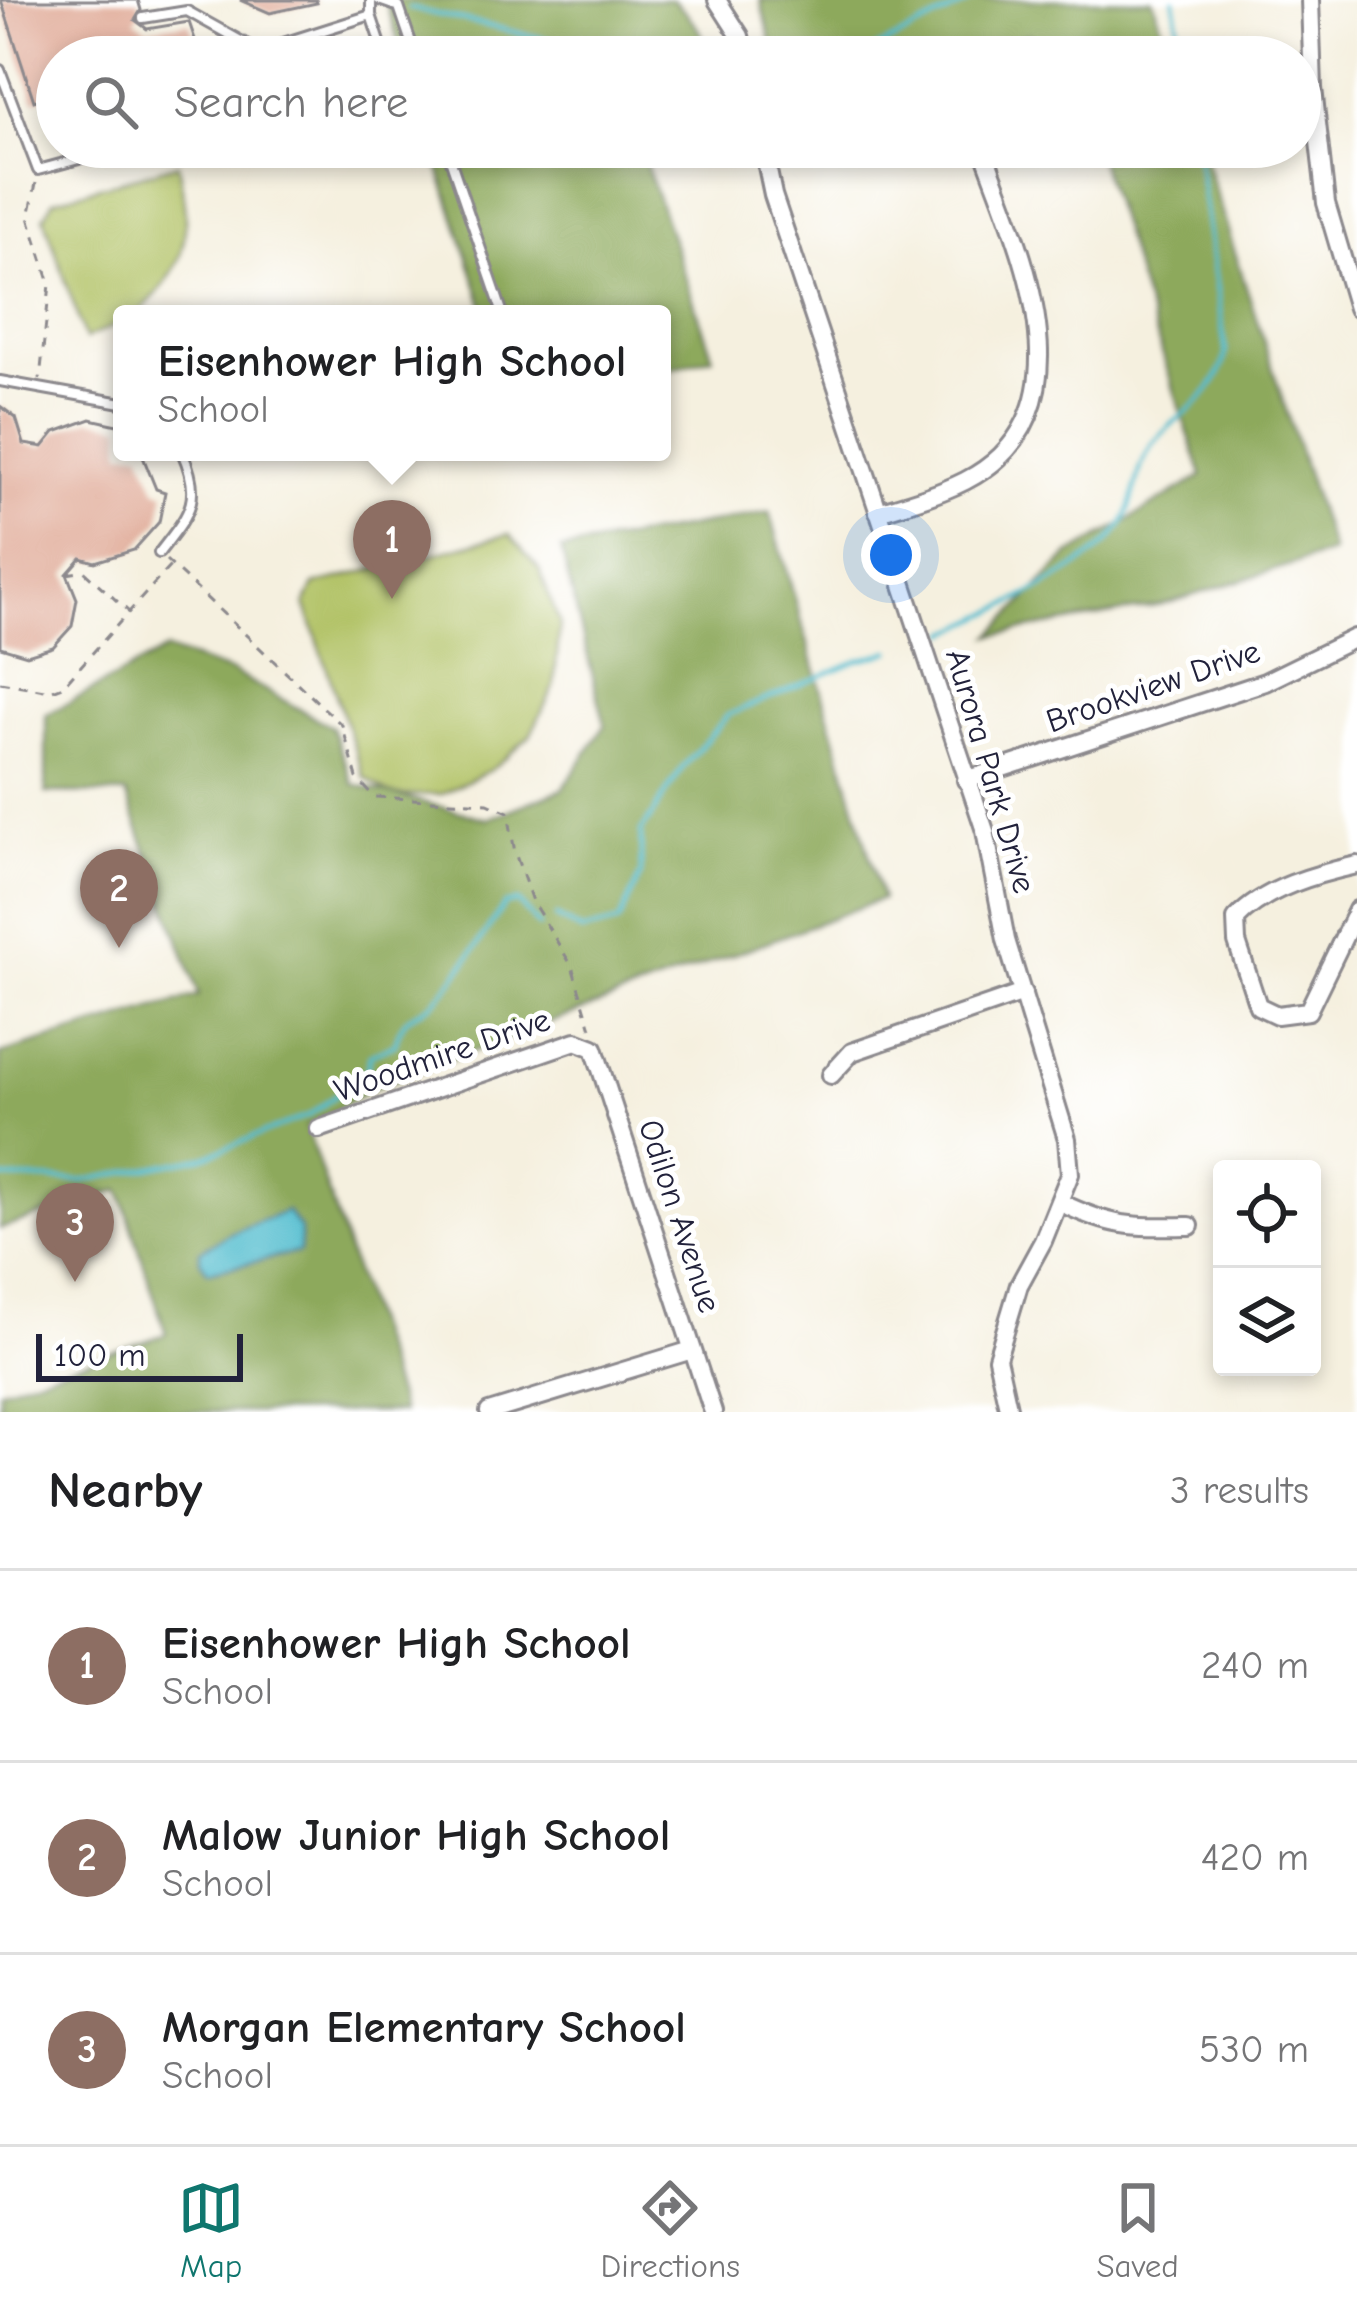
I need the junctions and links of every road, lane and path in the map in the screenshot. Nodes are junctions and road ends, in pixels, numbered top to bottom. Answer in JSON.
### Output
{"nodes":[{"id":1,"x":375,"y":0,"type":"edge"},
{"id":2,"x":717,"y":0,"type":"edge"},
{"id":3,"x":1310,"y":0,"type":"edge"},
{"id":4,"x":371,"y":15,"type":"junction"},
{"id":5,"x":143,"y":18,"type":"dead end"},
{"id":6,"x":231,"y":36,"type":"edge"},
{"id":7,"x":305,"y":36,"type":"edge"},
{"id":8,"x":378,"y":36,"type":"edge"},
{"id":9,"x":409,"y":36,"type":"edge"},
{"id":10,"x":739,"y":36,"type":"edge"},
{"id":11,"x":1311,"y":36,"type":"edge"},
{"id":12,"x":0,"y":70,"type":"edge"},
{"id":13,"x":1321,"y":159,"type":"edge"},
{"id":14,"x":36,"y":165,"type":"edge"},
{"id":15,"x":45,"y":168,"type":"edge"},
{"id":16,"x":453,"y":168,"type":"edge"},
{"id":17,"x":767,"y":168,"type":"edge"},
{"id":18,"x":990,"y":168,"type":"edge"},
{"id":19,"x":38,"y":170,"type":"joint"},
{"id":20,"x":500,"y":305,"type":"edge"},
{"id":21,"x":1357,"y":308,"type":"edge"},
{"id":22,"x":0,"y":381,"type":"edge"},
{"id":23,"x":38,"y":388,"type":"junction"},
{"id":24,"x":113,"y":401,"type":"edge"},
{"id":25,"x":185,"y":461,"type":"edge"},
{"id":26,"x":878,"y":512,"type":"junction"},
{"id":27,"x":159,"y":554,"type":"dead end"},
{"id":28,"x":88,"y":560,"type":"dead end"},
{"id":29,"x":84,"y":571,"type":"junction"},
{"id":30,"x":68,"y":574,"type":"dead end"},
{"id":31,"x":129,"y":612,"type":"junction"},
{"id":32,"x":1355,"y":638,"type":"edge"},
{"id":33,"x":0,"y":682,"type":"edge"},
{"id":34,"x":966,"y":780,"type":"junction"},
{"id":35,"x":1357,"y":866,"type":"edge"},
{"id":36,"x":1357,"y":910,"type":"edge"},
{"id":37,"x":1023,"y":993,"type":"junction"},
{"id":38,"x":589,"y":1044,"type":"junction"},
{"id":39,"x":831,"y":1076,"type":"dead end"},
{"id":40,"x":320,"y":1129,"type":"dead end"},
{"id":41,"x":1059,"y":1202,"type":"junction"},
{"id":42,"x":1190,"y":1226,"type":"dead end"},
{"id":43,"x":692,"y":1350,"type":"junction"},
{"id":44,"x":489,"y":1412,"type":"edge"},
{"id":45,"x":712,"y":1412,"type":"edge"},
{"id":46,"x":1009,"y":1412,"type":"edge"}],
"edges":[{"from":1,"to":4,"type":"lane"},
{"from":1,"to":9,"type":"lane"},
{"from":2,"to":10,"type":"street"},
{"from":3,"to":11,"type":"street"},
{"from":4,"to":7,"type":"lane"},
{"from":4,"to":8,"type":"lane"},
{"from":5,"to":6,"type":"lane"},
{"from":12,"to":14,"type":"lane"},
{"from":13,"to":21,"type":"street"},
{"from":15,"to":19,"type":"lane"},
{"from":16,"to":20,"type":"lane"},
{"from":17,"to":26,"type":"street","name":"Aurora Park Drive"},
{"from":18,"to":26,"type":"street"},
{"from":19,"to":23,"type":"path"},
{"from":22,"to":23,"type":"lane"},
{"from":23,"to":24,"type":"lane"},
{"from":25,"to":27,"type":"lane"},
{"from":26,"to":34,"type":"street","name":"Aurora Park Drive"},
{"from":28,"to":29,"type":"path"},
{"from":29,"to":30,"type":"path"},
{"from":29,"to":31,"type":"path"},
{"from":31,"to":33,"type":"path"},
{"from":31,"to":38,"type":"path"},
{"from":32,"to":34,"type":"street","name":"Brookview Drive"},
{"from":34,"to":37,"type":"street","name":"Aurora Park Drive"},
{"from":35,"to":36,"type":"street"},
{"from":37,"to":39,"type":"street"},
{"from":37,"to":41,"type":"street","name":"Aurora Park Drive"},
{"from":38,"to":40,"type":"street","name":"Woodmire Drive"},
{"from":38,"to":43,"type":"street","name":"Odilon Avenue"},
{"from":41,"to":42,"type":"street"},
{"from":41,"to":46,"type":"street","name":"Aurora Park Drive"},
{"from":43,"to":44,"type":"street"},
{"from":43,"to":45,"type":"street","name":"Odilon Avenue"}]}
